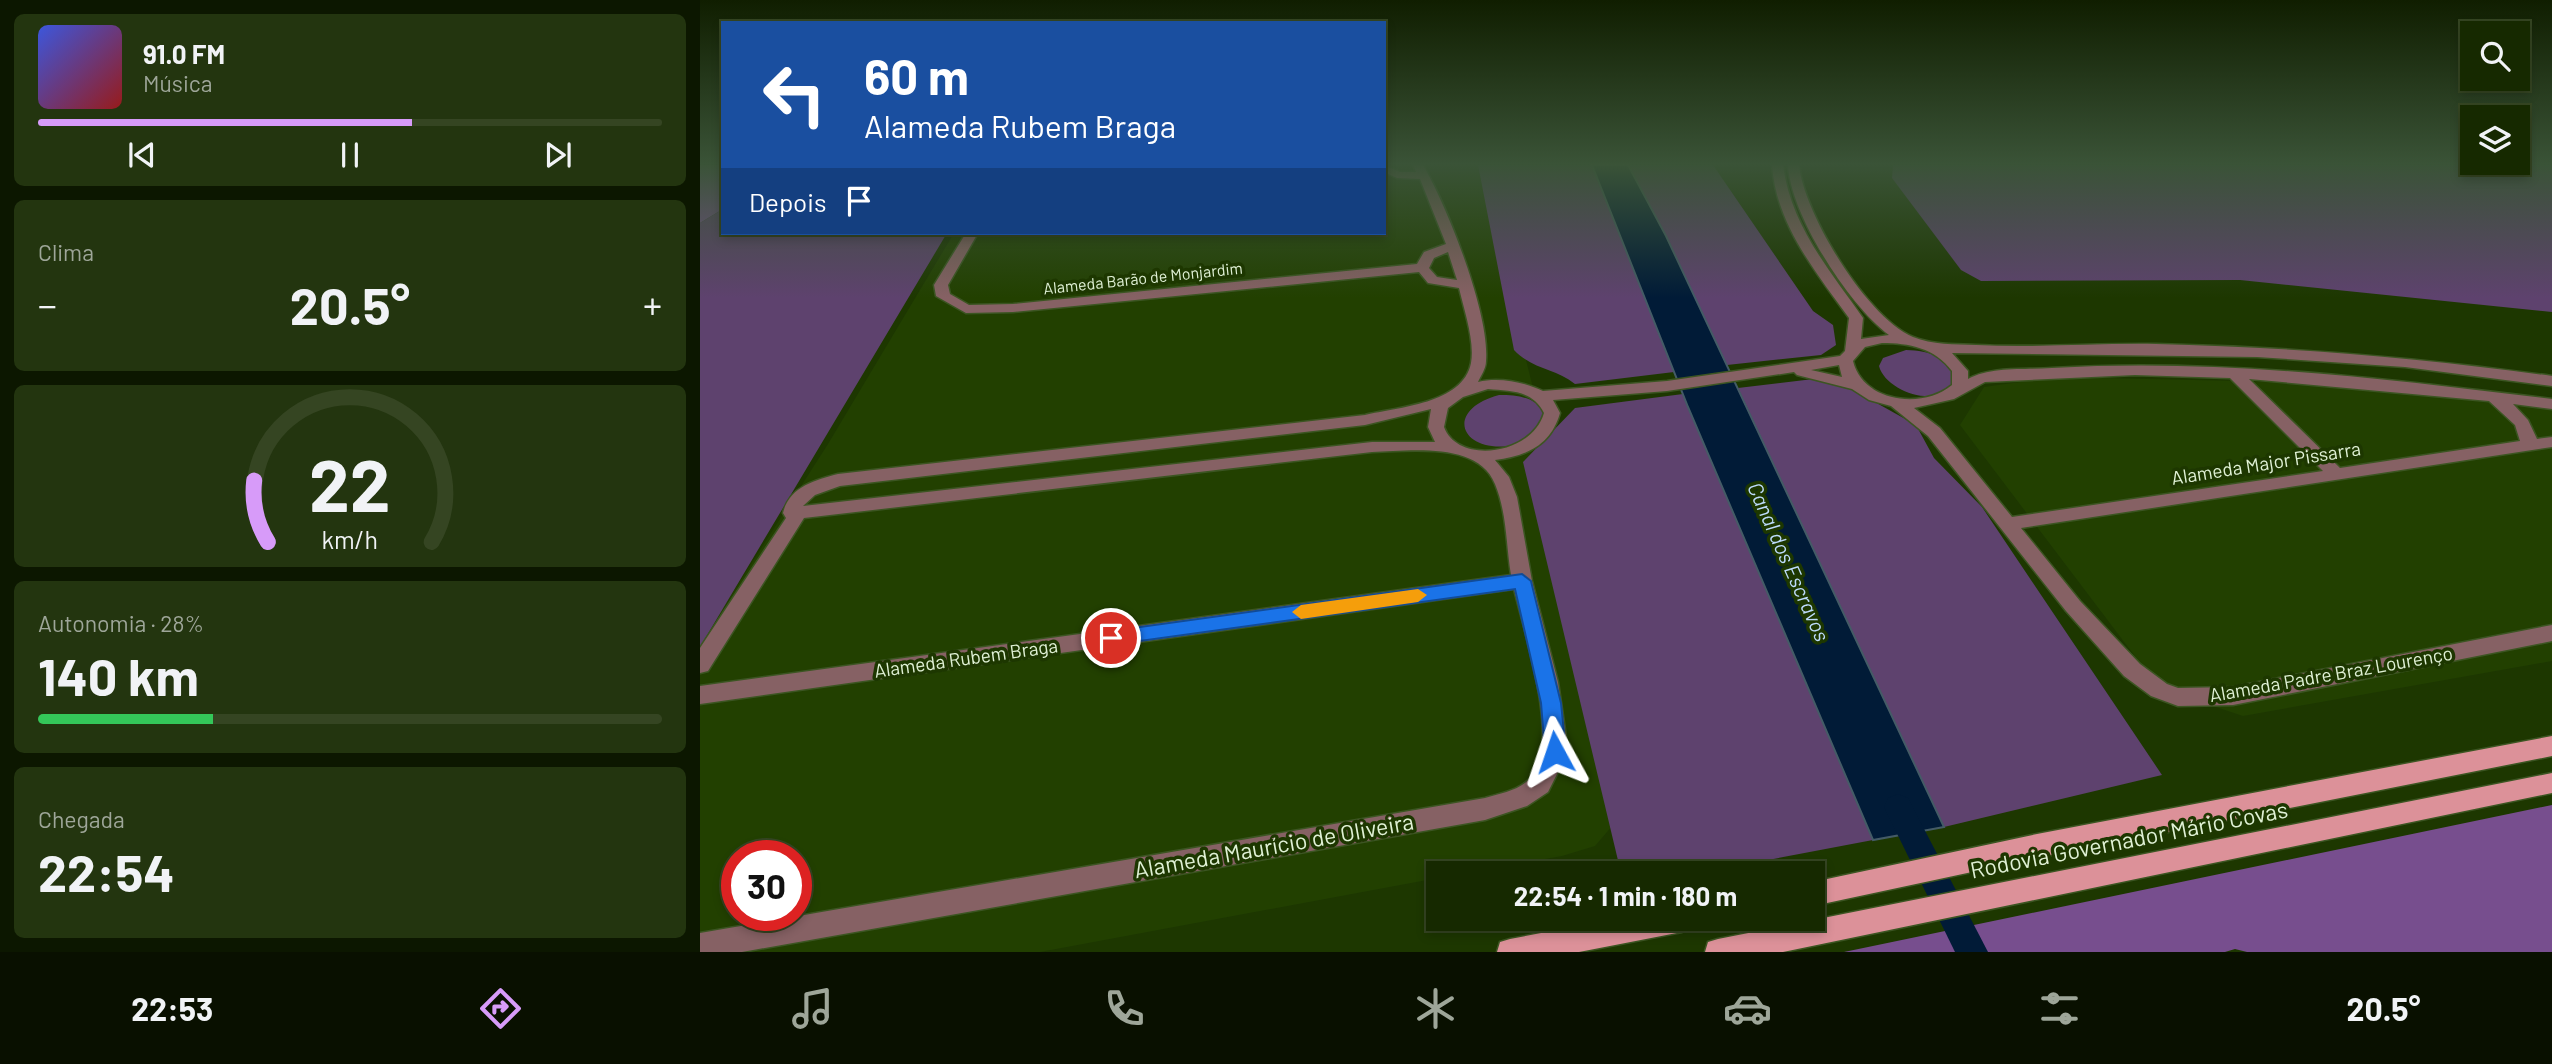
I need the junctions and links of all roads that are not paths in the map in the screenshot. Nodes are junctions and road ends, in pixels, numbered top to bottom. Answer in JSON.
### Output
{"nodes":[{"id":1,"x":1437,"y":209,"type":"edge"},
{"id":2,"x":1788,"y":209,"type":"edge"},
{"id":3,"x":1805,"y":209,"type":"edge"},
{"id":4,"x":971,"y":235,"type":"edge"},
{"id":5,"x":1451,"y":246,"type":"junction"},
{"id":6,"x":1422,"y":268,"type":"junction"},
{"id":7,"x":1465,"y":285,"type":"junction"},
{"id":8,"x":1908,"y":340,"type":"junction"},
{"id":9,"x":1929,"y":345,"type":"junction"},
{"id":10,"x":1849,"y":355,"type":"junction"},
{"id":11,"x":1479,"y":363,"type":"junction"},
{"id":12,"x":1781,"y":371,"type":"junction"},
{"id":13,"x":2235,"y":374,"type":"junction"},
{"id":14,"x":2552,"y":381,"type":"edge"},
{"id":15,"x":1510,"y":384,"type":"junction"},
{"id":16,"x":1857,"y":386,"type":"junction"},
{"id":17,"x":1466,"y":389,"type":"junction"},
{"id":18,"x":1948,"y":396,"type":"junction"},
{"id":19,"x":2493,"y":397,"type":"junction"},
{"id":20,"x":1447,"y":400,"type":"junction"},
{"id":21,"x":1547,"y":401,"type":"junction"},
{"id":22,"x":1897,"y":402,"type":"junction"},
{"id":23,"x":2552,"y":404,"type":"edge"},
{"id":24,"x":1934,"y":432,"type":"junction"},
{"id":25,"x":2552,"y":442,"type":"edge"},
{"id":26,"x":2529,"y":445,"type":"junction"},
{"id":27,"x":1456,"y":449,"type":"junction"},
{"id":28,"x":1524,"y":449,"type":"junction"},
{"id":29,"x":1477,"y":455,"type":"junction"},
{"id":30,"x":2335,"y":472,"type":"junction"},
{"id":31,"x":1505,"y":486,"type":"junction"},
{"id":32,"x":797,"y":515,"type":"junction"},
{"id":33,"x":2009,"y":524,"type":"junction"},
{"id":34,"x":1522,"y":581,"type":"junction"},
{"id":35,"x":2552,"y":633,"type":"edge"},
{"id":36,"x":700,"y":665,"type":"edge"},
{"id":37,"x":700,"y":695,"type":"edge"},
{"id":38,"x":2552,"y":746,"type":"edge"},
{"id":39,"x":2552,"y":783,"type":"edge"},
{"id":40,"x":1825,"y":891,"type":"edge"},
{"id":41,"x":1619,"y":931,"type":"edge"},
{"id":42,"x":700,"y":946,"type":"edge"},
{"id":43,"x":1510,"y":952,"type":"edge"},
{"id":44,"x":1718,"y":952,"type":"edge"}],
"edges":[{"from":1,"to":5,"type":"street"},
{"from":2,"to":10,"type":"street"},
{"from":3,"to":8,"type":"street"},
{"from":4,"to":6,"type":"street","name":"Alameda Barão de Monjardim"},
{"from":5,"to":6,"type":"street"},
{"from":5,"to":7,"type":"street"},
{"from":6,"to":7,"type":"street"},
{"from":7,"to":11,"type":"street"},
{"from":8,"to":9,"type":"street"},
{"from":8,"to":10,"type":"street"},
{"from":9,"to":14,"type":"street"},
{"from":9,"to":18,"type":"street"},
{"from":10,"to":12,"type":"street"},
{"from":10,"to":16,"type":"street"},
{"from":11,"to":15,"type":"street"},
{"from":11,"to":17,"type":"street"},
{"from":12,"to":16,"type":"street"},
{"from":12,"to":21,"type":"street"},
{"from":13,"to":18,"type":"street"},
{"from":13,"to":19,"type":"street"},
{"from":13,"to":30,"type":"street"},
{"from":15,"to":17,"type":"street"},
{"from":15,"to":21,"type":"street"},
{"from":16,"to":22,"type":"street"},
{"from":17,"to":20,"type":"street"},
{"from":18,"to":22,"type":"street"},
{"from":18,"to":24,"type":"street"},
{"from":19,"to":23,"type":"street"},
{"from":19,"to":26,"type":"street"},
{"from":20,"to":27,"type":"street"},
{"from":20,"to":32,"type":"street"},
{"from":21,"to":28,"type":"street"},
{"from":22,"to":24,"type":"street","name":"Alameda Padre Braz Lourenço"},
{"from":24,"to":33,"type":"street","name":"Alameda Padre Braz Lourenço"},
{"from":25,"to":26,"type":"street","name":"Alameda Major Pissarra"},
{"from":26,"to":30,"type":"street","name":"Alameda Major Pissarra"},
{"from":27,"to":29,"type":"street"},
{"from":27,"to":32,"type":"street"},
{"from":28,"to":29,"type":"street"},
{"from":28,"to":31,"type":"street"},
{"from":29,"to":31,"type":"street","name":"Alameda Maurício de Oliveira"},
{"from":30,"to":33,"type":"street","name":"Alameda Major Pissarra"},
{"from":31,"to":34,"type":"street","name":"Alameda Maurício de Oliveira"},
{"from":32,"to":36,"type":"street"},
{"from":33,"to":35,"type":"street","name":"Alameda Padre Braz Lourenço"},
{"from":34,"to":37,"type":"street","name":"Alameda Rubem Braga"},
{"from":34,"to":42,"type":"street","name":"Alameda Maurício de Oliveira"},
{"from":38,"to":40,"type":"main road","name":"Rodovia Governador Mário Covas"},
{"from":39,"to":44,"type":"main road","name":"Rodovia Governador Mário Covas"},
{"from":41,"to":43,"type":"main road"}]}
